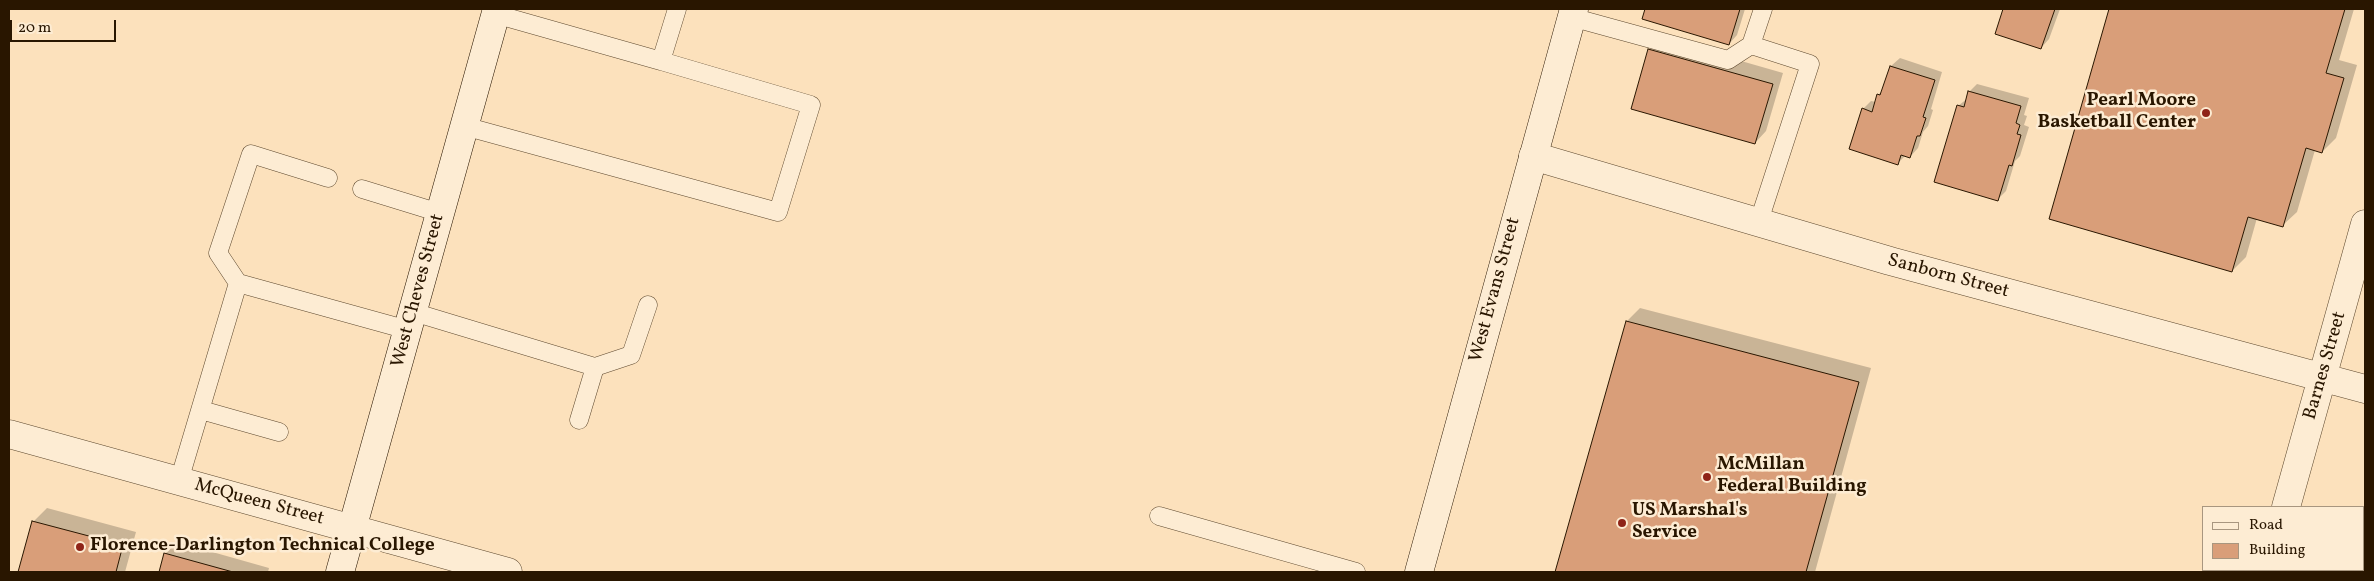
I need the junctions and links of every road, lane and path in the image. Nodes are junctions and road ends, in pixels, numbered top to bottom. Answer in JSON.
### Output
{"nodes":[{"id":1,"x":677,"y":9,"type":"edge"},
{"id":2,"x":1763,"y":9,"type":"edge"},
{"id":3,"x":496,"y":12,"type":"edge"},
{"id":4,"x":1573,"y":13,"type":"edge"},
{"id":5,"x":1751,"y":45,"type":"junction"},
{"id":6,"x":661,"y":61,"type":"junction"},
{"id":7,"x":464,"y":126,"type":"junction"},
{"id":8,"x":1533,"y":156,"type":"junction"},
{"id":9,"x":328,"y":178,"type":"dead end"},
{"id":10,"x":362,"y":189,"type":"dead end"},
{"id":11,"x":440,"y":213,"type":"junction"},
{"id":12,"x":1759,"y":221,"type":"junction"},
{"id":13,"x":2365,"y":224,"type":"edge"},
{"id":14,"x":238,"y":283,"type":"junction"},
{"id":15,"x":648,"y":306,"type":"dead end"},
{"id":16,"x":410,"y":321,"type":"junction"},
{"id":17,"x":595,"y":367,"type":"junction"},
{"id":18,"x":2323,"y":377,"type":"junction"},
{"id":19,"x":2365,"y":389,"type":"edge"},
{"id":20,"x":201,"y":410,"type":"junction"},
{"id":21,"x":579,"y":420,"type":"dead end"},
{"id":22,"x":279,"y":432,"type":"dead end"},
{"id":23,"x":9,"y":434,"type":"edge"},
{"id":24,"x":178,"y":481,"type":"junction"},
{"id":25,"x":2286,"y":506,"type":"edge"},
{"id":26,"x":1158,"y":516,"type":"dead end"},
{"id":27,"x":352,"y":529,"type":"junction"},
{"id":28,"x":340,"y":572,"type":"edge"},
{"id":29,"x":508,"y":572,"type":"edge"},
{"id":30,"x":1356,"y":572,"type":"edge"},
{"id":31,"x":1419,"y":572,"type":"edge"}],
"edges":[{"from":1,"to":6,"type":"lane"},
{"from":2,"to":5,"type":"lane"},
{"from":3,"to":6,"type":"lane"},
{"from":3,"to":7,"type":"street","name":"West Cheves Street"},
{"from":4,"to":5,"type":"lane"},
{"from":4,"to":8,"type":"street","name":"West Evans Street"},
{"from":5,"to":12,"type":"lane"},
{"from":6,"to":7,"type":"lane"},
{"from":7,"to":11,"type":"street","name":"West Cheves Street"},
{"from":8,"to":12,"type":"street","name":"Sanborn Street"},
{"from":8,"to":31,"type":"street","name":"West Evans Street"},
{"from":9,"to":14,"type":"lane"},
{"from":10,"to":11,"type":"lane"},
{"from":11,"to":16,"type":"street","name":"West Cheves Street"},
{"from":12,"to":18,"type":"street","name":"Sanborn Street"},
{"from":13,"to":18,"type":"street","name":"Barnes Street"},
{"from":14,"to":16,"type":"lane"},
{"from":14,"to":20,"type":"lane"},
{"from":15,"to":17,"type":"lane"},
{"from":16,"to":17,"type":"lane"},
{"from":16,"to":27,"type":"street","name":"West Cheves Street"},
{"from":17,"to":21,"type":"lane"},
{"from":18,"to":19,"type":"street","name":"Sanborn Street"},
{"from":18,"to":25,"type":"street","name":"Barnes Street"},
{"from":20,"to":22,"type":"lane"},
{"from":20,"to":24,"type":"lane"},
{"from":23,"to":24,"type":"street","name":"McQueen Street"},
{"from":24,"to":27,"type":"street","name":"McQueen Street"},
{"from":26,"to":30,"type":"lane"},
{"from":27,"to":28,"type":"street","name":"West Cheves Street"},
{"from":27,"to":29,"type":"street","name":"McQueen Street"}]}
